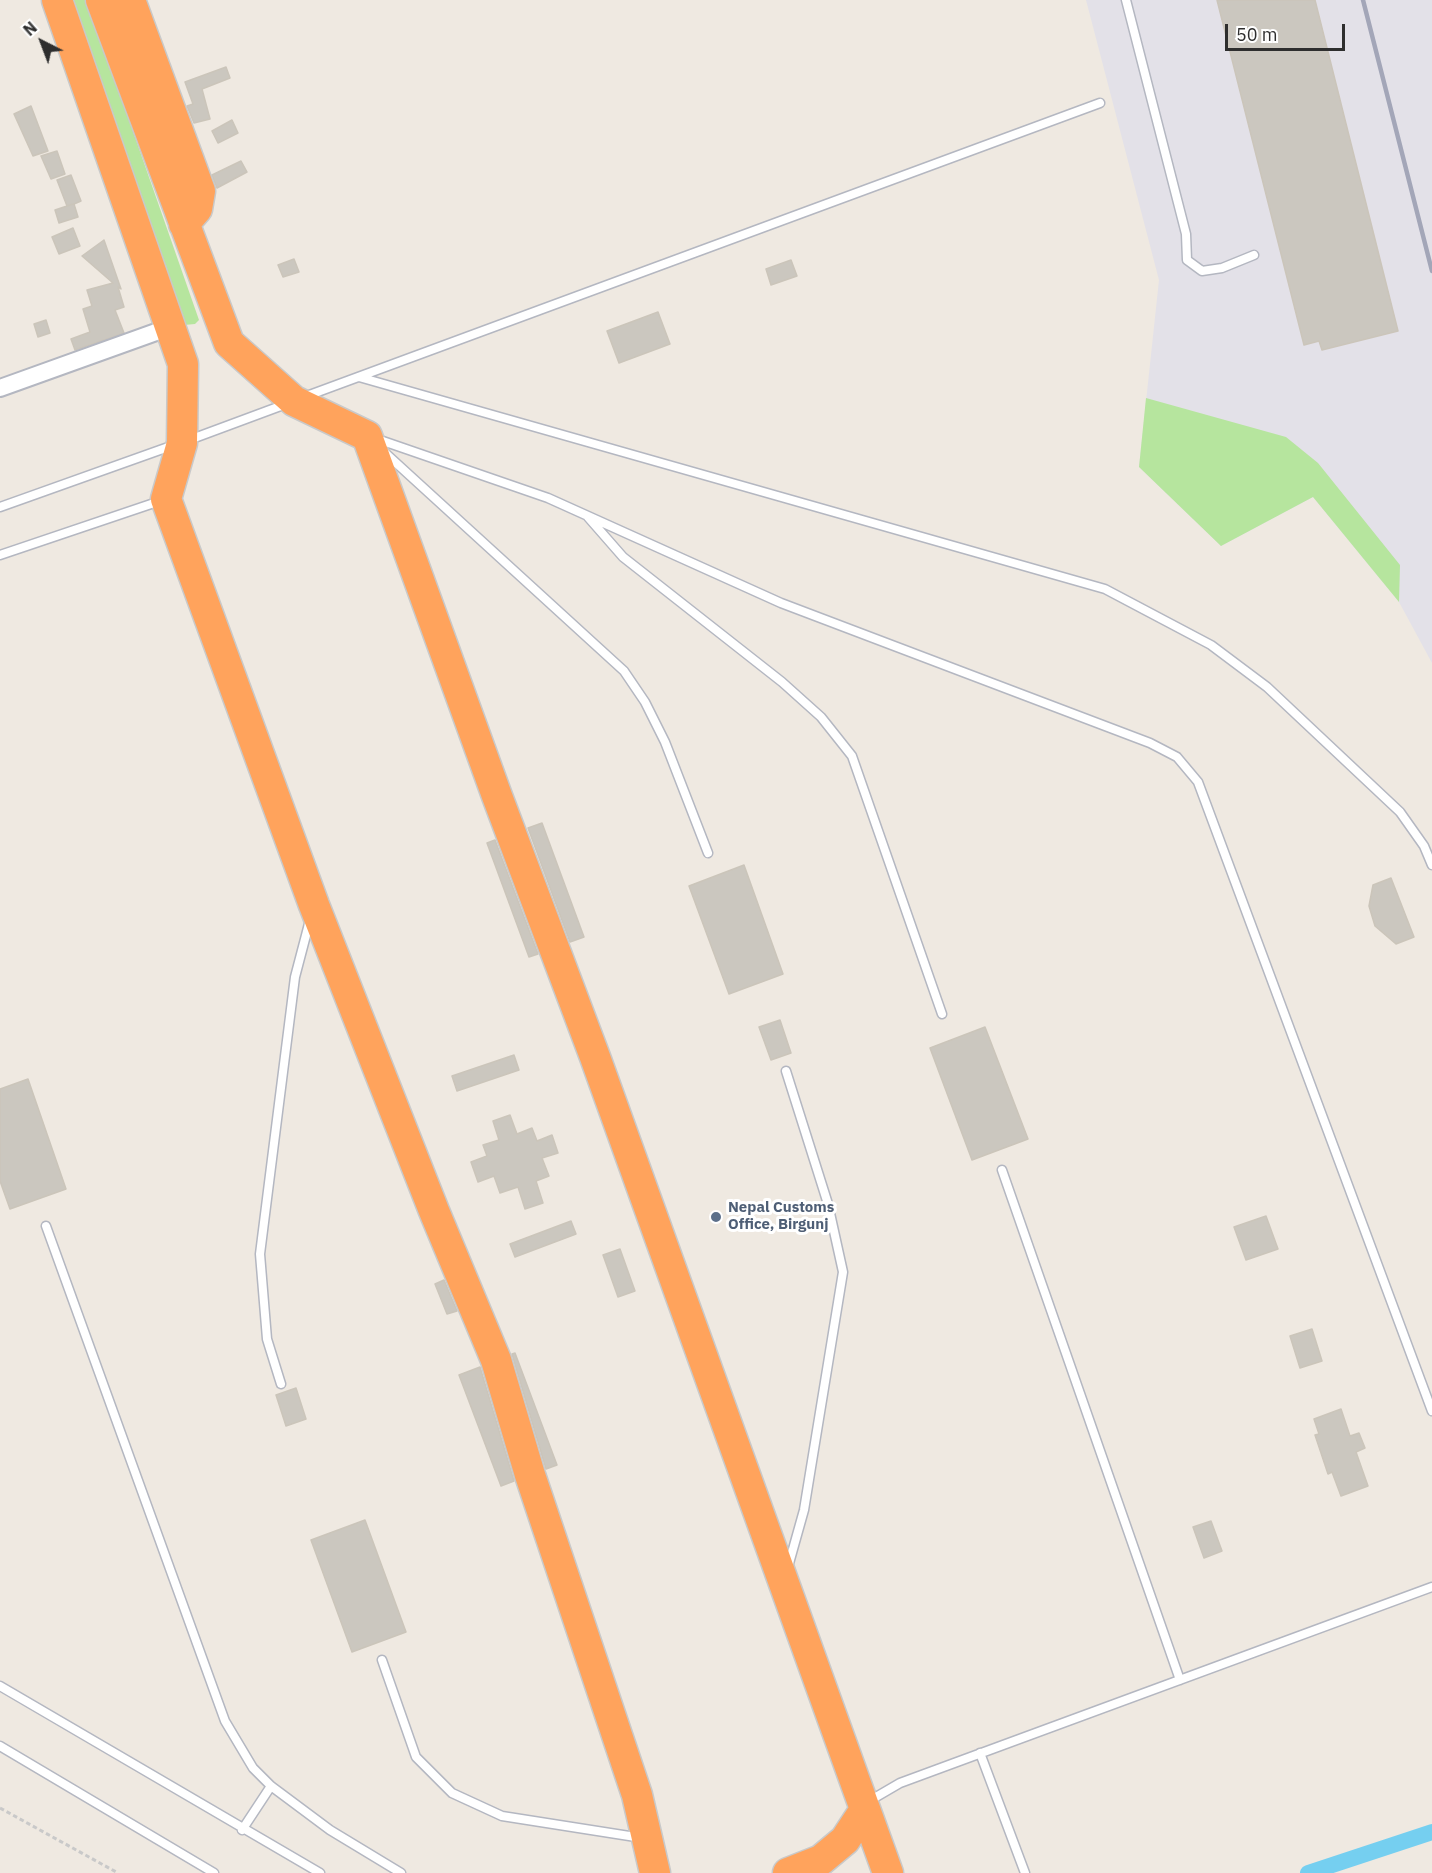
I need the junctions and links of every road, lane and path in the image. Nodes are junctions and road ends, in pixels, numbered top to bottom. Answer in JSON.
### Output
{"nodes":[{"id":1,"x":57,"y":0,"type":"edge"},
{"id":2,"x":101,"y":0,"type":"edge"},
{"id":3,"x":130,"y":0,"type":"edge"},
{"id":4,"x":1126,"y":0,"type":"edge"},
{"id":5,"x":1100,"y":103,"type":"dead end"},
{"id":6,"x":184,"y":224,"type":"junction"},
{"id":7,"x":1254,"y":255,"type":"dead end"},
{"id":8,"x":171,"y":327,"type":"junction"},
{"id":9,"x":359,"y":377,"type":"junction"},
{"id":10,"x":0,"y":388,"type":"edge"},
{"id":11,"x":294,"y":401,"type":"junction"},
{"id":12,"x":367,"y":436,"type":"junction"},
{"id":13,"x":182,"y":442,"type":"junction"},
{"id":14,"x":166,"y":499,"type":"junction"},
{"id":15,"x":0,"y":507,"type":"edge"},
{"id":16,"x":586,"y":514,"type":"junction"},
{"id":17,"x":0,"y":555,"type":"edge"},
{"id":18,"x":708,"y":853,"type":"dead end"},
{"id":19,"x":1432,"y":865,"type":"edge"},
{"id":20,"x":314,"y":905,"type":"junction"},
{"id":21,"x":942,"y":1014,"type":"dead end"},
{"id":22,"x":786,"y":1071,"type":"dead end"},
{"id":23,"x":1002,"y":1170,"type":"dead end"},
{"id":24,"x":46,"y":1226,"type":"dead end"},
{"id":25,"x":281,"y":1384,"type":"dead end"},
{"id":26,"x":1432,"y":1411,"type":"edge"},
{"id":27,"x":784,"y":1582,"type":"junction"},
{"id":28,"x":1432,"y":1587,"type":"edge"},
{"id":29,"x":382,"y":1660,"type":"dead end"},
{"id":30,"x":1180,"y":1680,"type":"junction"},
{"id":31,"x":0,"y":1686,"type":"edge"},
{"id":32,"x":0,"y":1746,"type":"edge"},
{"id":33,"x":980,"y":1753,"type":"junction"},
{"id":34,"x":271,"y":1786,"type":"junction"},
{"id":35,"x":0,"y":1808,"type":"edge"},
{"id":36,"x":864,"y":1811,"type":"junction"},
{"id":37,"x":242,"y":1830,"type":"junction"},
{"id":38,"x":649,"y":1839,"type":"junction"},
{"id":39,"x":118,"y":1873,"type":"edge"},
{"id":40,"x":214,"y":1873,"type":"edge"},
{"id":41,"x":320,"y":1873,"type":"edge"},
{"id":42,"x":401,"y":1873,"type":"edge"},
{"id":43,"x":656,"y":1873,"type":"edge"},
{"id":44,"x":788,"y":1873,"type":"edge"},
{"id":45,"x":888,"y":1873,"type":"edge"},
{"id":46,"x":1025,"y":1873,"type":"edge"}],
"edges":[{"from":1,"to":8,"type":"highway"},
{"from":2,"to":6,"type":"highway"},
{"from":3,"to":6,"type":"highway"},
{"from":4,"to":7,"type":"lane"},
{"from":5,"to":9,"type":"lane"},
{"from":6,"to":11,"type":"highway"},
{"from":8,"to":10,"type":"street"},
{"from":8,"to":13,"type":"highway"},
{"from":9,"to":11,"type":"lane"},
{"from":9,"to":19,"type":"lane"},
{"from":11,"to":12,"type":"highway"},
{"from":11,"to":13,"type":"lane"},
{"from":12,"to":16,"type":"lane"},
{"from":12,"to":18,"type":"lane"},
{"from":12,"to":27,"type":"highway"},
{"from":13,"to":14,"type":"highway"},
{"from":13,"to":15,"type":"lane"},
{"from":14,"to":17,"type":"lane"},
{"from":14,"to":20,"type":"highway"},
{"from":16,"to":21,"type":"lane"},
{"from":16,"to":26,"type":"lane"},
{"from":20,"to":25,"type":"lane"},
{"from":20,"to":38,"type":"highway"},
{"from":22,"to":27,"type":"lane"},
{"from":23,"to":30,"type":"lane"},
{"from":24,"to":34,"type":"lane"},
{"from":27,"to":36,"type":"highway"},
{"from":28,"to":30,"type":"lane"},
{"from":29,"to":38,"type":"lane"},
{"from":30,"to":33,"type":"lane"},
{"from":31,"to":37,"type":"lane"},
{"from":32,"to":40,"type":"lane"},
{"from":33,"to":36,"type":"lane"},
{"from":33,"to":46,"type":"lane"},
{"from":34,"to":37,"type":"lane"},
{"from":34,"to":42,"type":"lane"},
{"from":35,"to":39,"type":"path"},
{"from":36,"to":44,"type":"highway"},
{"from":36,"to":45,"type":"highway"},
{"from":37,"to":41,"type":"lane"},
{"from":38,"to":43,"type":"highway"}]}
